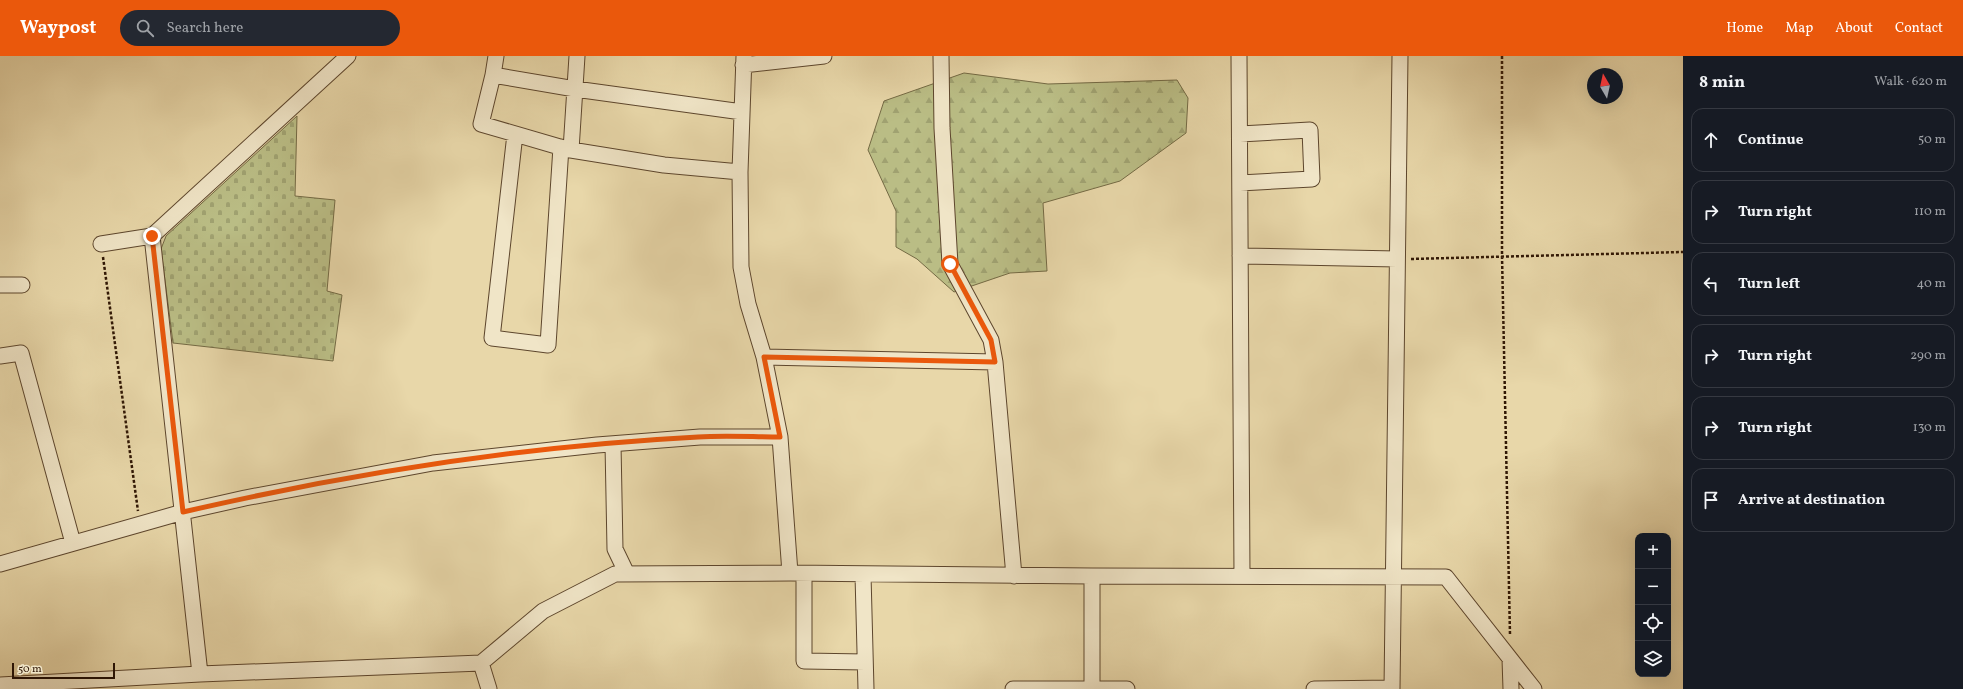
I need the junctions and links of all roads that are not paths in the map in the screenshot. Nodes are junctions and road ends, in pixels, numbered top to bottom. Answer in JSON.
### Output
{"nodes":[{"id":1,"x":348,"y":56,"type":"edge"},
{"id":2,"x":496,"y":56,"type":"edge"},
{"id":3,"x":577,"y":56,"type":"edge"},
{"id":4,"x":824,"y":56,"type":"edge"},
{"id":5,"x":941,"y":56,"type":"edge"},
{"id":6,"x":1239,"y":56,"type":"edge"},
{"id":7,"x":1400,"y":56,"type":"edge"},
{"id":8,"x":743,"y":60,"type":"edge"},
{"id":9,"x":493,"y":75,"type":"junction"},
{"id":10,"x":575,"y":89,"type":"junction"},
{"id":11,"x":742,"y":112,"type":"junction"},
{"id":12,"x":515,"y":134,"type":"junction"},
{"id":13,"x":1240,"y":134,"type":"junction"},
{"id":14,"x":566,"y":149,"type":"junction"},
{"id":15,"x":740,"y":172,"type":"junction"},
{"id":16,"x":1240,"y":183,"type":"junction"},
{"id":17,"x":152,"y":236,"type":"junction"},
{"id":18,"x":101,"y":244,"type":"road end"},
{"id":19,"x":1240,"y":256,"type":"junction"},
{"id":20,"x":1396,"y":259,"type":"junction"},
{"id":21,"x":0,"y":285,"type":"edge"},
{"id":22,"x":22,"y":285,"type":"dead end"},
{"id":23,"x":0,"y":356,"type":"edge"},
{"id":24,"x":764,"y":357,"type":"junction"},
{"id":25,"x":995,"y":362,"type":"junction"},
{"id":26,"x":780,"y":437,"type":"junction"},
{"id":27,"x":613,"y":444,"type":"junction"},
{"id":28,"x":183,"y":512,"type":"junction"},
{"id":29,"x":73,"y":543,"type":"junction"},
{"id":30,"x":0,"y":564,"type":"edge"},
{"id":31,"x":797,"y":573,"type":"junction"},
{"id":32,"x":627,"y":574,"type":"junction"},
{"id":33,"x":863,"y":575,"type":"junction"},
{"id":34,"x":1392,"y":575,"type":"junction"},
{"id":35,"x":1014,"y":576,"type":"junction"},
{"id":36,"x":1092,"y":576,"type":"junction"},
{"id":37,"x":1242,"y":576,"type":"junction"},
{"id":38,"x":1510,"y":659,"type":"junction"},
{"id":39,"x":865,"y":662,"type":"junction"},
{"id":40,"x":481,"y":663,"type":"junction"},
{"id":41,"x":200,"y":674,"type":"junction"},
{"id":42,"x":0,"y":685,"type":"edge"},
{"id":43,"x":1392,"y":688,"type":"edge"},
{"id":44,"x":489,"y":689,"type":"edge"},
{"id":45,"x":866,"y":689,"type":"edge"},
{"id":46,"x":1013,"y":689,"type":"edge"},
{"id":47,"x":1092,"y":689,"type":"edge"},
{"id":48,"x":1127,"y":689,"type":"edge"},
{"id":49,"x":1314,"y":689,"type":"edge"},
{"id":50,"x":1511,"y":689,"type":"edge"},
{"id":51,"x":1534,"y":689,"type":"edge"}],
"edges":[{"from":1,"to":17,"type":"street"},
{"from":2,"to":9,"type":"street"},
{"from":3,"to":10,"type":"street"},
{"from":4,"to":8,"type":"street"},
{"from":5,"to":25,"type":"street"},
{"from":6,"to":13,"type":"street"},
{"from":7,"to":20,"type":"street"},
{"from":8,"to":11,"type":"street"},
{"from":9,"to":10,"type":"street"},
{"from":9,"to":12,"type":"street"},
{"from":10,"to":11,"type":"street"},
{"from":10,"to":14,"type":"street"},
{"from":11,"to":15,"type":"street"},
{"from":12,"to":14,"type":"street"},
{"from":12,"to":14,"type":"street"},
{"from":13,"to":16,"type":"street"},
{"from":13,"to":16,"type":"street"},
{"from":14,"to":15,"type":"street"},
{"from":15,"to":24,"type":"street"},
{"from":16,"to":19,"type":"street"},
{"from":17,"to":18,"type":"street"},
{"from":17,"to":28,"type":"street"},
{"from":19,"to":20,"type":"street"},
{"from":19,"to":37,"type":"street"},
{"from":20,"to":34,"type":"street"},
{"from":21,"to":22,"type":"street"},
{"from":23,"to":29,"type":"street"},
{"from":24,"to":25,"type":"street"},
{"from":24,"to":26,"type":"street"},
{"from":25,"to":35,"type":"street"},
{"from":26,"to":27,"type":"street"},
{"from":26,"to":31,"type":"street"},
{"from":27,"to":28,"type":"street"},
{"from":27,"to":32,"type":"street"},
{"from":28,"to":29,"type":"street"},
{"from":28,"to":41,"type":"street"},
{"from":29,"to":30,"type":"street"},
{"from":31,"to":32,"type":"street"},
{"from":31,"to":33,"type":"street"},
{"from":31,"to":39,"type":"street"},
{"from":32,"to":40,"type":"street"},
{"from":33,"to":35,"type":"street"},
{"from":33,"to":39,"type":"street"},
{"from":34,"to":37,"type":"street"},
{"from":34,"to":38,"type":"street"},
{"from":34,"to":43,"type":"street"},
{"from":35,"to":36,"type":"street"},
{"from":36,"to":37,"type":"street"},
{"from":36,"to":47,"type":"street"},
{"from":38,"to":50,"type":"street"},
{"from":38,"to":51,"type":"street"},
{"from":39,"to":45,"type":"street"},
{"from":40,"to":41,"type":"street"},
{"from":40,"to":44,"type":"street"},
{"from":41,"to":42,"type":"street"},
{"from":43,"to":49,"type":"street"},
{"from":46,"to":47,"type":"street"},
{"from":47,"to":48,"type":"street"}]}
